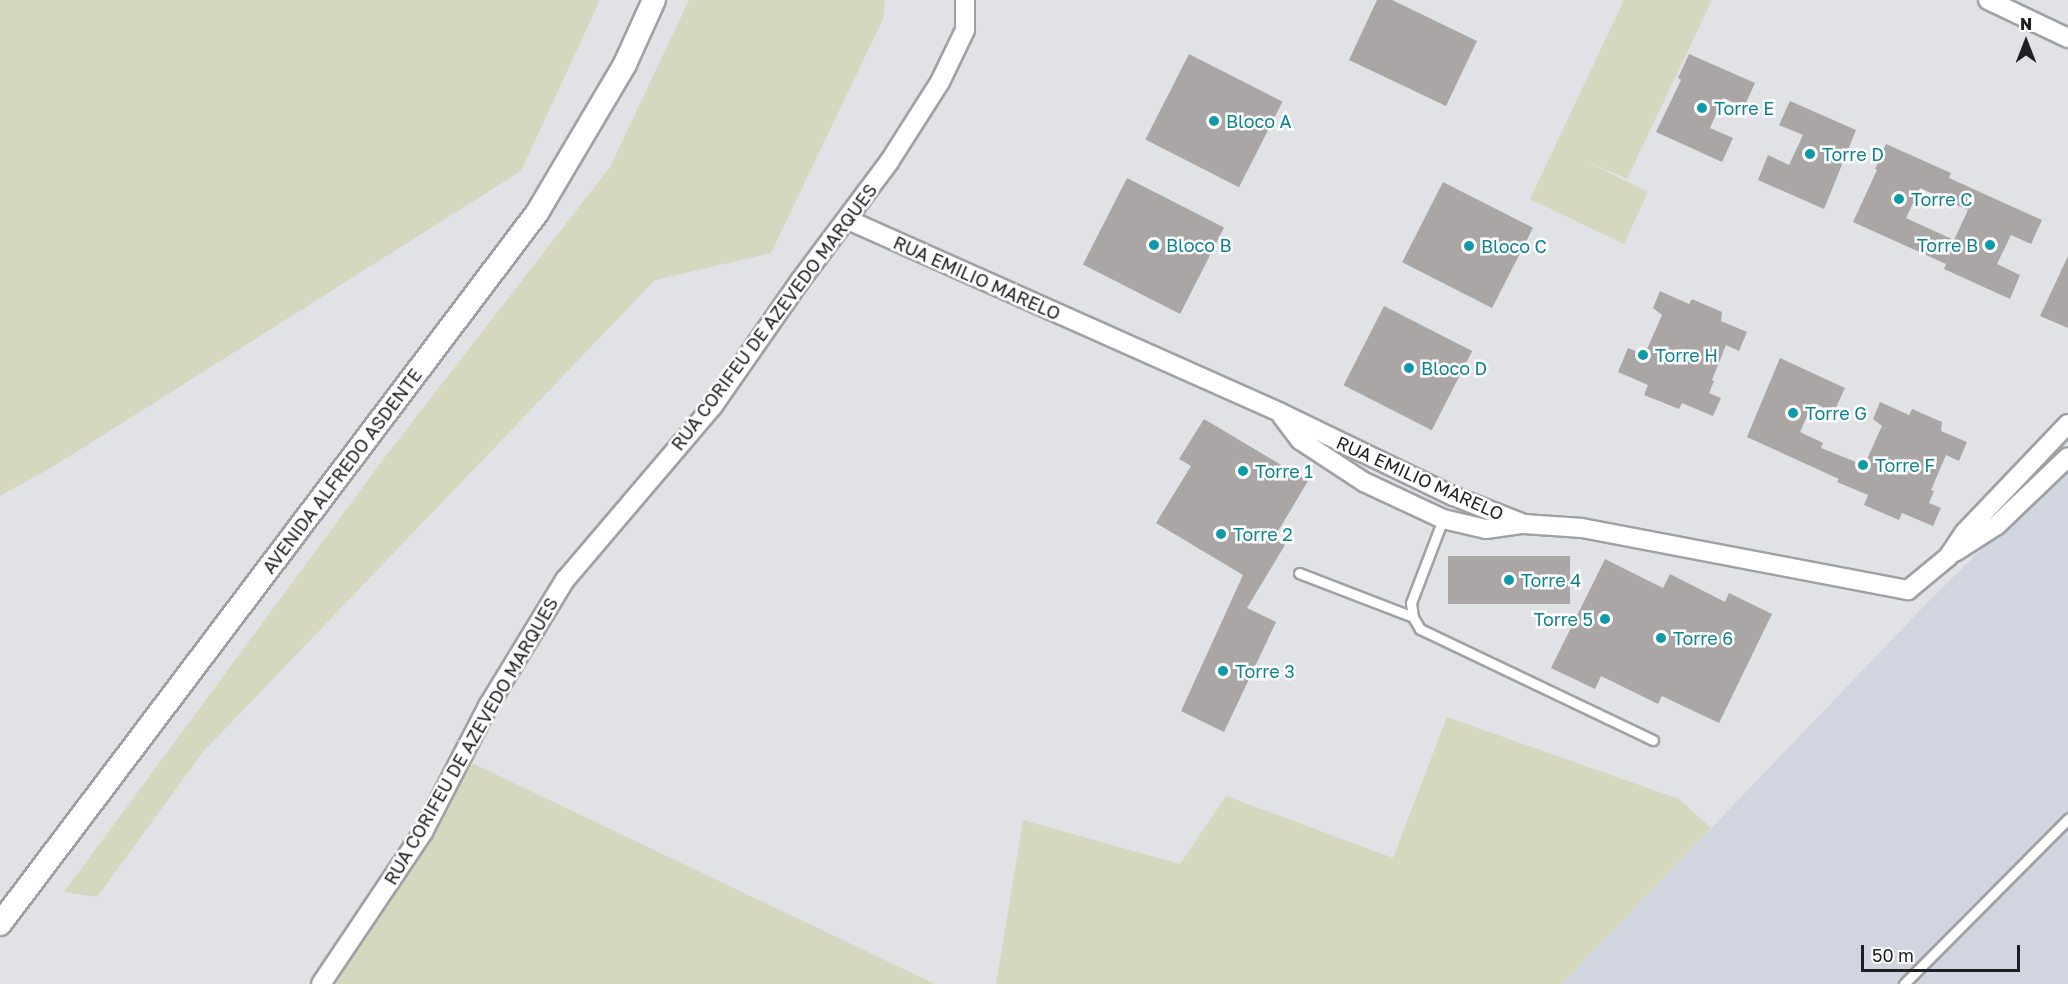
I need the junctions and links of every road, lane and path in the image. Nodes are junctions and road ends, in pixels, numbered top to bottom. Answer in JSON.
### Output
{"nodes":[{"id":1,"x":654,"y":0,"type":"edge"},
{"id":2,"x":965,"y":0,"type":"edge"},
{"id":3,"x":1988,"y":0,"type":"edge"},
{"id":4,"x":2068,"y":38,"type":"edge"},
{"id":5,"x":848,"y":220,"type":"junction"},
{"id":6,"x":1279,"y":412,"type":"junction"},
{"id":7,"x":2068,"y":424,"type":"edge"},
{"id":8,"x":2043,"y":448,"type":"junction"},
{"id":9,"x":1376,"y":459,"type":"junction"},
{"id":10,"x":2066,"y":459,"type":"edge"},
{"id":11,"x":1364,"y":482,"type":"junction"},
{"id":12,"x":1453,"y":496,"type":"junction"},
{"id":13,"x":1443,"y":519,"type":"junction"},
{"id":14,"x":1524,"y":524,"type":"junction"},
{"id":15,"x":1948,"y":556,"type":"junction"},
{"id":16,"x":1299,"y":573,"type":"dead end"},
{"id":17,"x":1413,"y":617,"type":"junction"},
{"id":18,"x":1653,"y":740,"type":"dead end"},
{"id":19,"x":2068,"y":819,"type":"edge"},
{"id":20,"x":0,"y":924,"type":"edge"},
{"id":21,"x":321,"y":984,"type":"edge"},
{"id":22,"x":1904,"y":984,"type":"edge"}],
"edges":[{"from":1,"to":20,"type":"street","name":"AVENIDA ALFREDO ASDENTE"},
{"from":2,"to":5,"type":"street","name":"RUA CORIFEU DE AZEVEDO MARQUES"},
{"from":3,"to":4,"type":"street"},
{"from":5,"to":6,"type":"street","name":"RUA EMILIO MARELO"},
{"from":5,"to":21,"type":"street","name":"RUA CORIFEU DE AZEVEDO MARQUES"},
{"from":6,"to":9,"type":"street","name":"RUA EMILIO MARELO"},
{"from":6,"to":11,"type":"street"},
{"from":7,"to":8,"type":"street","name":"RUA EMILIO MARELO"},
{"from":8,"to":10,"type":"street"},
{"from":8,"to":15,"type":"street","name":"RUA EMILIO MARELO"},
{"from":9,"to":11,"type":"street"},
{"from":9,"to":12,"type":"street","name":"RUA EMILIO MARELO"},
{"from":10,"to":15,"type":"street"},
{"from":11,"to":13,"type":"street"},
{"from":12,"to":13,"type":"street"},
{"from":12,"to":14,"type":"street","name":"RUA EMILIO MARELO"},
{"from":13,"to":14,"type":"street"},
{"from":13,"to":17,"type":"lane"},
{"from":14,"to":15,"type":"street","name":"RUA EMILIO MARELO"},
{"from":16,"to":17,"type":"lane"},
{"from":17,"to":18,"type":"lane"},
{"from":19,"to":22,"type":"lane"}]}
